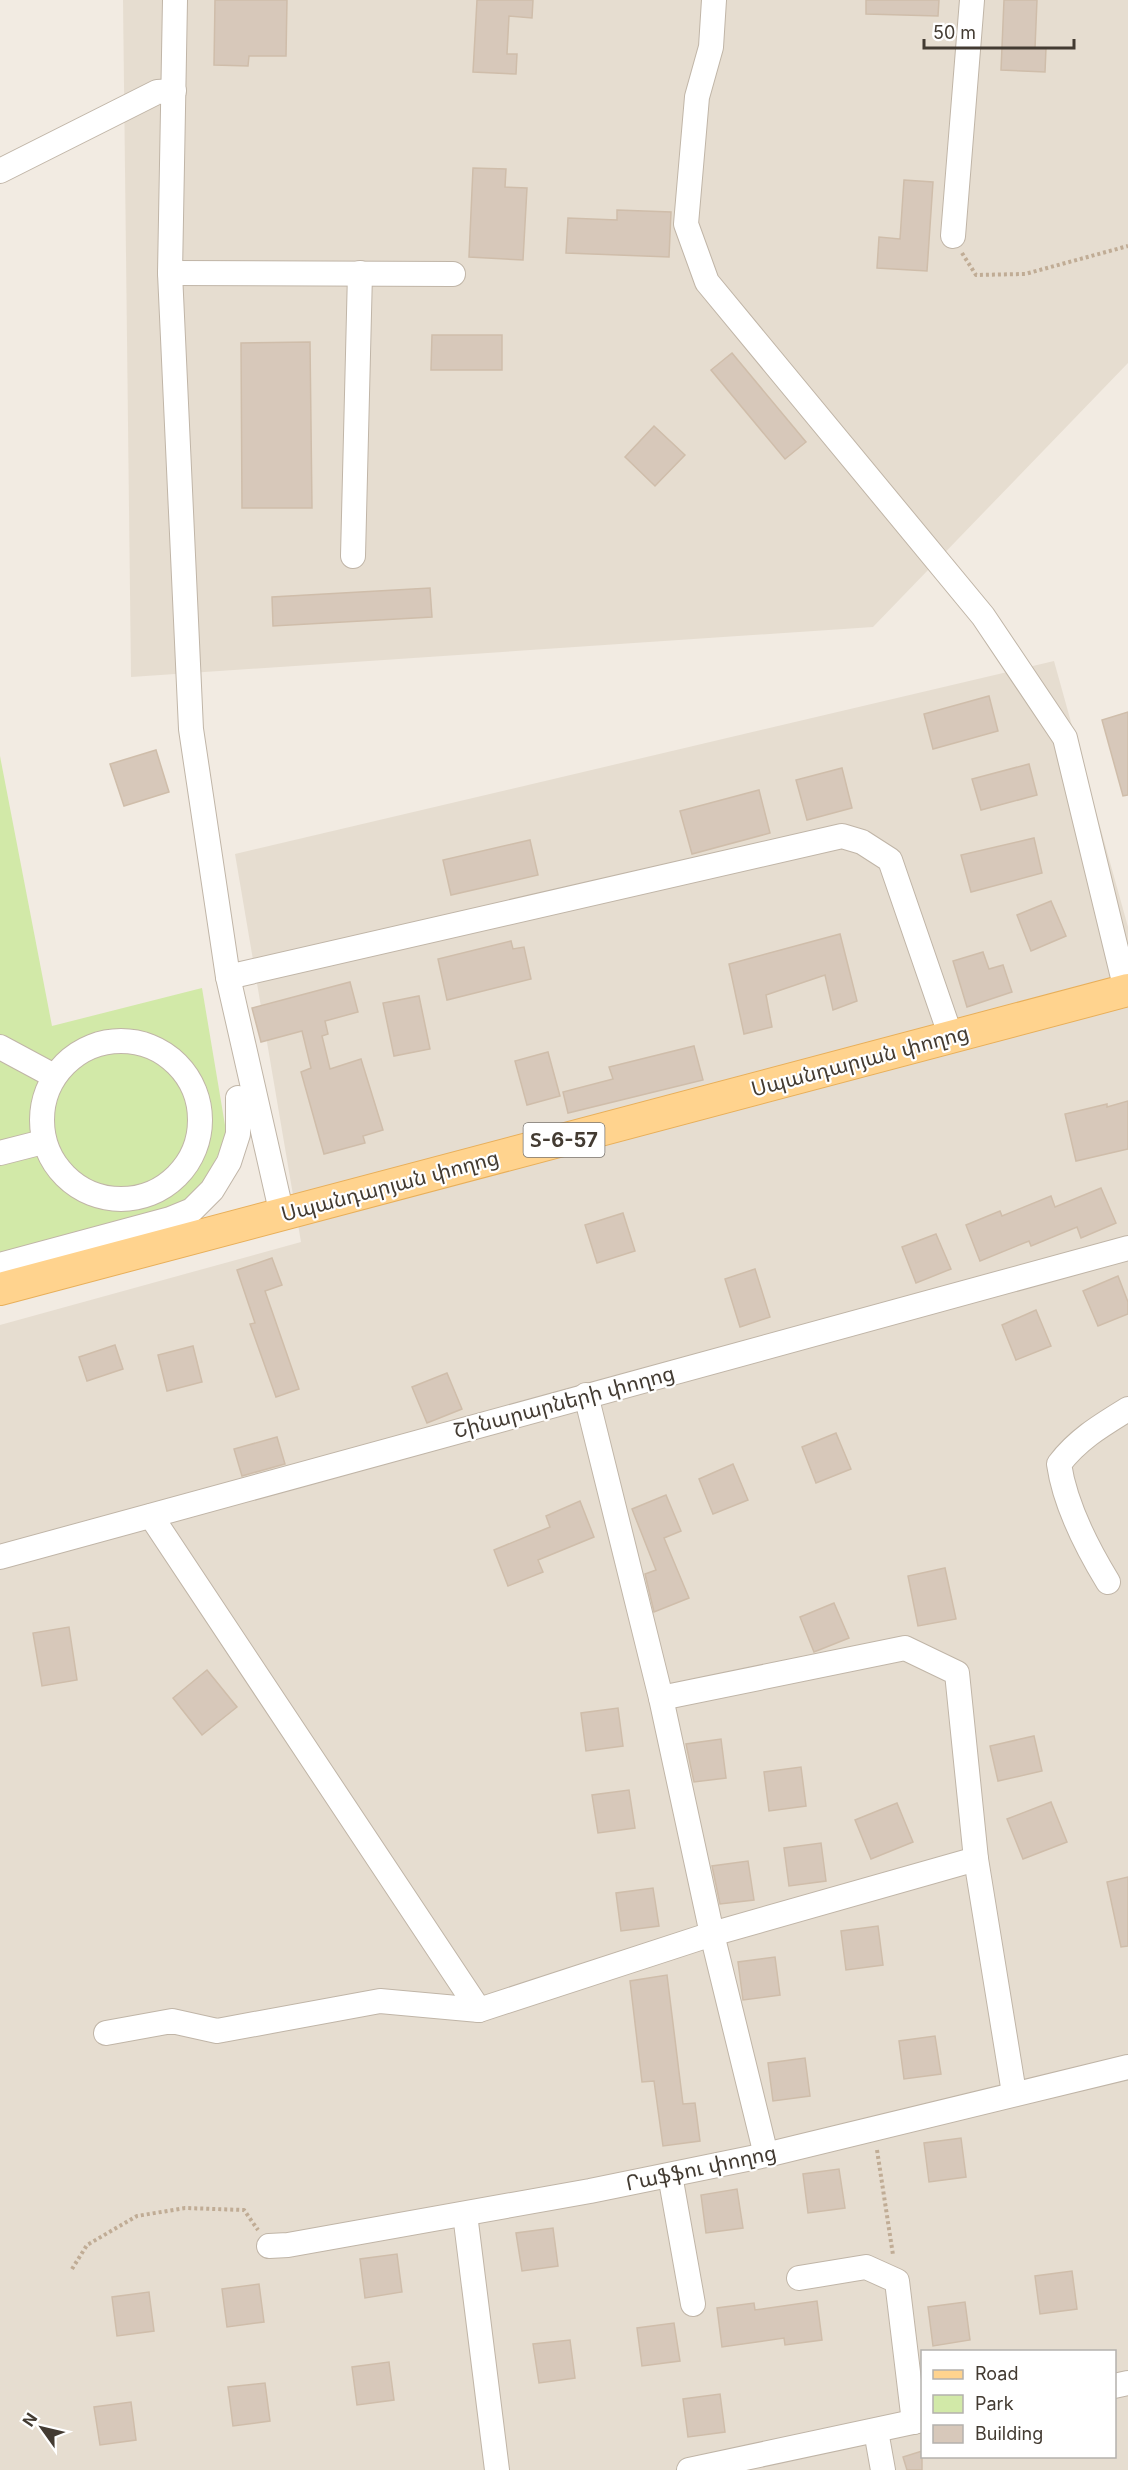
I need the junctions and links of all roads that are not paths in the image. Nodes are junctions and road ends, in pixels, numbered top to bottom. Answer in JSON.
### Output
{"nodes":[{"id":1,"x":175,"y":0,"type":"edge"},
{"id":2,"x":714,"y":0,"type":"edge"},
{"id":3,"x":972,"y":0,"type":"edge"},
{"id":4,"x":174,"y":91,"type":"junction"},
{"id":5,"x":0,"y":171,"type":"edge"},
{"id":6,"x":953,"y":236,"type":"road end"},
{"id":7,"x":170,"y":273,"type":"junction"},
{"id":8,"x":360,"y":273,"type":"junction"},
{"id":9,"x":453,"y":274,"type":"dead end"},
{"id":10,"x":353,"y":556,"type":"dead end"},
{"id":11,"x":228,"y":977,"type":"junction"},
{"id":12,"x":1127,"y":990,"type":"edge"},
{"id":13,"x":951,"y":1037,"type":"junction"},
{"id":14,"x":0,"y":1047,"type":"edge"},
{"id":15,"x":54,"y":1076,"type":"junction"},
{"id":16,"x":238,"y":1098,"type":"dead end"},
{"id":17,"x":43,"y":1142,"type":"junction"},
{"id":18,"x":0,"y":1154,"type":"edge"},
{"id":19,"x":124,"y":1199,"type":"junction"},
{"id":20,"x":282,"y":1215,"type":"junction"},
{"id":21,"x":128,"y":1230,"type":"junction"},
{"id":22,"x":1128,"y":1248,"type":"edge"},
{"id":23,"x":0,"y":1265,"type":"edge"},
{"id":24,"x":0,"y":1290,"type":"edge"},
{"id":25,"x":586,"y":1395,"type":"junction"},
{"id":26,"x":1128,"y":1409,"type":"edge"},
{"id":27,"x":151,"y":1516,"type":"junction"},
{"id":28,"x":0,"y":1557,"type":"edge"},
{"id":29,"x":1108,"y":1582,"type":"dead end"},
{"id":30,"x":661,"y":1698,"type":"junction"},
{"id":31,"x":976,"y":1859,"type":"junction"},
{"id":32,"x":712,"y":1934,"type":"junction"},
{"id":33,"x":479,"y":2010,"type":"junction"},
{"id":34,"x":106,"y":2033,"type":"dead end"},
{"id":35,"x":1128,"y":2067,"type":"edge"},
{"id":36,"x":1014,"y":2093,"type":"junction"},
{"id":37,"x":766,"y":2155,"type":"junction"},
{"id":38,"x":670,"y":2175,"type":"junction"},
{"id":39,"x":465,"y":2214,"type":"junction"},
{"id":40,"x":269,"y":2246,"type":"road end"},
{"id":41,"x":799,"y":2278,"type":"dead end"},
{"id":42,"x":693,"y":2304,"type":"dead end"},
{"id":43,"x":918,"y":2421,"type":"edge"},
{"id":44,"x":876,"y":2431,"type":"junction"},
{"id":45,"x":497,"y":2470,"type":"edge"},
{"id":46,"x":690,"y":2470,"type":"edge"},
{"id":47,"x":883,"y":2470,"type":"edge"}],
"edges":[{"from":1,"to":4,"type":"street"},
{"from":2,"to":12,"type":"street"},
{"from":3,"to":6,"type":"street"},
{"from":4,"to":5,"type":"street"},
{"from":4,"to":7,"type":"street"},
{"from":7,"to":8,"type":"street"},
{"from":7,"to":11,"type":"street"},
{"from":8,"to":9,"type":"street"},
{"from":8,"to":10,"type":"street"},
{"from":11,"to":13,"type":"street"},
{"from":11,"to":20,"type":"street"},
{"from":12,"to":13,"type":"main road","name":"Սպանդարյան փողոց","number":"Տ-6-57"},
{"from":13,"to":20,"type":"main road","name":"Սպանդարյան փողոց","number":"Տ-6-57"},
{"from":14,"to":15,"type":"street"},
{"from":15,"to":17,"type":"street"},
{"from":15,"to":19,"type":"street"},
{"from":16,"to":21,"type":"street"},
{"from":17,"to":18,"type":"street"},
{"from":17,"to":19,"type":"street"},
{"from":19,"to":21,"type":"street"},
{"from":20,"to":24,"type":"main road","name":"Սպանդարյան փողոց","number":"Տ-6-57"},
{"from":21,"to":23,"type":"street"},
{"from":22,"to":25,"type":"street","name":"Շինարարների փողոց"},
{"from":25,"to":27,"type":"street","name":"Շինարարների փողոց"},
{"from":25,"to":30,"type":"street"},
{"from":26,"to":29,"type":"street"},
{"from":27,"to":28,"type":"street","name":"Շինարարների փողոց"},
{"from":27,"to":33,"type":"street"},
{"from":30,"to":31,"type":"street"},
{"from":30,"to":32,"type":"street"},
{"from":31,"to":32,"type":"street"},
{"from":31,"to":36,"type":"street"},
{"from":32,"to":33,"type":"street"},
{"from":32,"to":37,"type":"street"},
{"from":33,"to":34,"type":"street"},
{"from":35,"to":36,"type":"street","name":"Րաֆֆու փողոց"},
{"from":36,"to":37,"type":"street","name":"Րաֆֆու փողոց"},
{"from":37,"to":38,"type":"street","name":"Րաֆֆու փողոց"},
{"from":38,"to":39,"type":"street","name":"Րաֆֆու փողոց"},
{"from":38,"to":42,"type":"street"},
{"from":39,"to":40,"type":"street","name":"Րաֆֆու փողոց"},
{"from":39,"to":45,"type":"street"},
{"from":41,"to":43,"type":"street"},
{"from":43,"to":44,"type":"street"},
{"from":44,"to":46,"type":"street"},
{"from":44,"to":47,"type":"street"}]}
